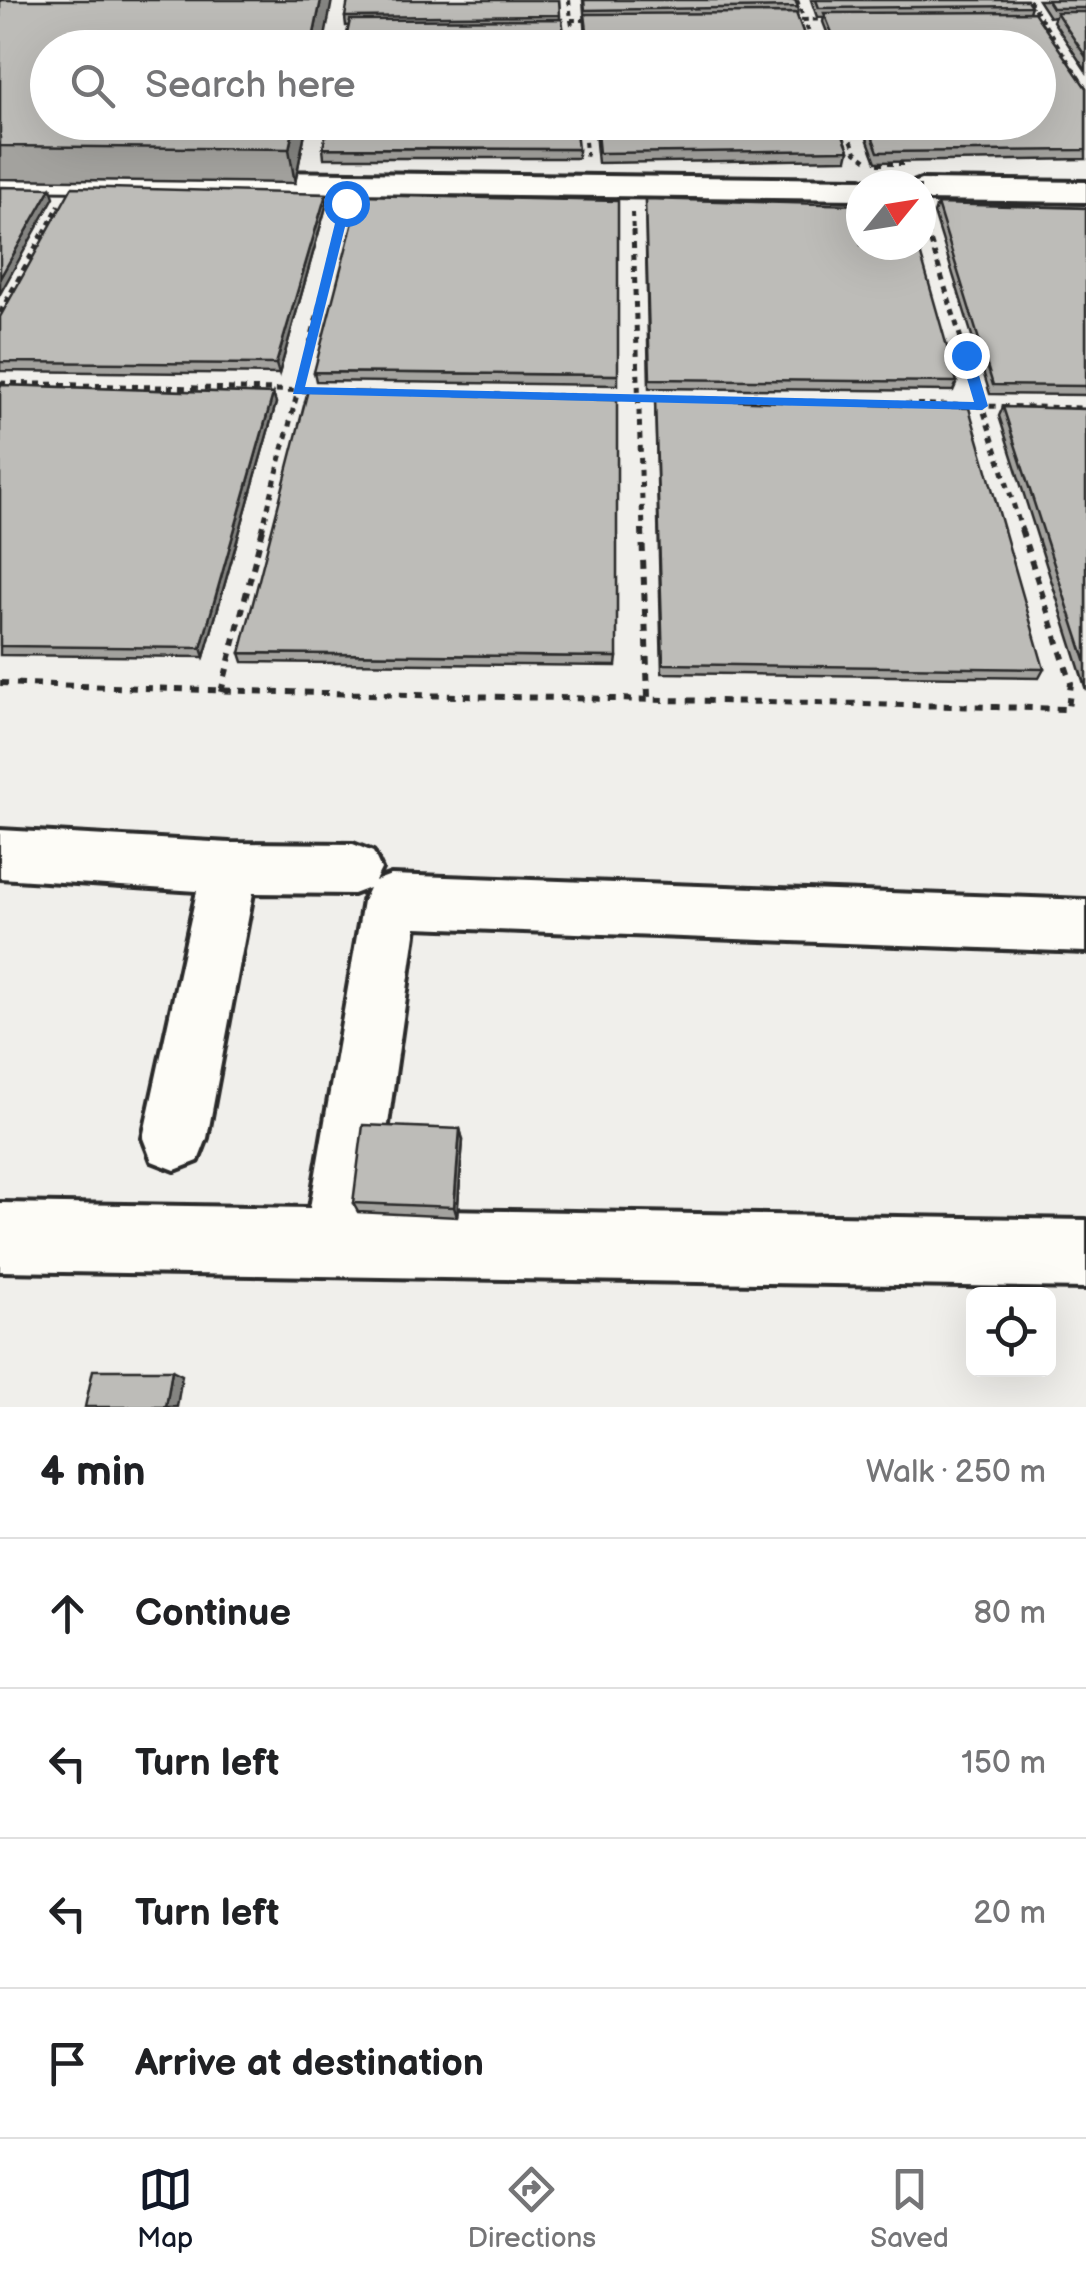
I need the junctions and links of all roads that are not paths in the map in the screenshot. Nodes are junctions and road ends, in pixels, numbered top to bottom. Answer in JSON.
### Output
{"nodes":[{"id":1,"x":846,"y":177,"type":"edge"},
{"id":2,"x":0,"y":179,"type":"edge"},
{"id":3,"x":936,"y":190,"type":"edge"},
{"id":4,"x":1086,"y":192,"type":"edge"},
{"id":5,"x":2,"y":858,"type":"edge"},
{"id":6,"x":230,"y":868,"type":"junction"},
{"id":7,"x":353,"y":870,"type":"dead end"},
{"id":8,"x":1086,"y":926,"type":"edge"},
{"id":9,"x":175,"y":1138,"type":"dead end"},
{"id":10,"x":0,"y":1238,"type":"edge"},
{"id":11,"x":338,"y":1242,"type":"junction"},
{"id":12,"x":1086,"y":1254,"type":"edge"}],
"edges":[{"from":1,"to":2,"type":"lane"},
{"from":3,"to":4,"type":"lane"},
{"from":5,"to":6,"type":"lane"},
{"from":6,"to":7,"type":"lane"},
{"from":6,"to":9,"type":"lane"},
{"from":8,"to":11,"type":"lane"},
{"from":10,"to":11,"type":"lane"},
{"from":11,"to":12,"type":"lane"}]}
